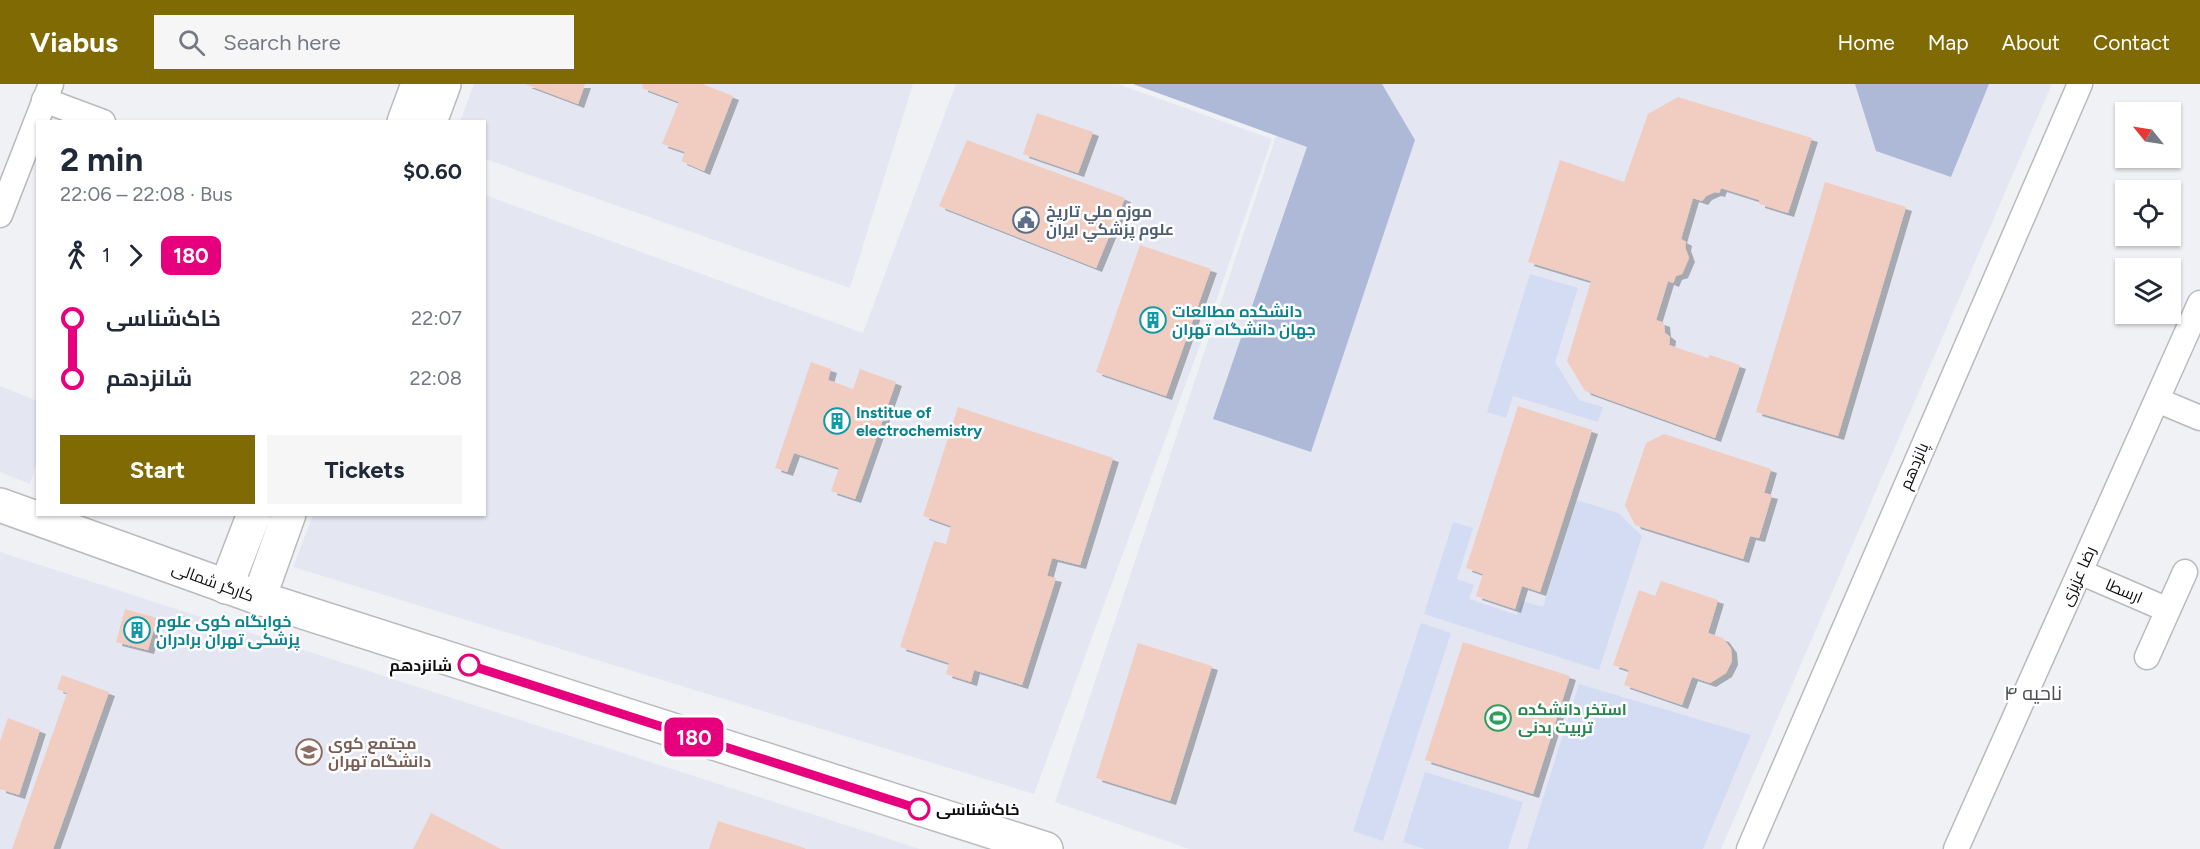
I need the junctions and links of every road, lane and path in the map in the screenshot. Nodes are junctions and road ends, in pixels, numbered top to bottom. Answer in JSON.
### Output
{"nodes":[{"id":1,"x":418,"y":84,"type":"edge"},
{"id":2,"x":444,"y":84,"type":"edge"},
{"id":3,"x":2080,"y":84,"type":"edge"},
{"id":4,"x":47,"y":92,"type":"edge"},
{"id":5,"x":36,"y":120,"type":"edge"},
{"id":6,"x":99,"y":120,"type":"edge"},
{"id":7,"x":405,"y":120,"type":"edge"},
{"id":8,"x":431,"y":120,"type":"edge"},
{"id":9,"x":36,"y":121,"type":"edge"},
{"id":10,"x":0,"y":215,"type":"edge"},
{"id":11,"x":2200,"y":303,"type":"edge"},
{"id":12,"x":2157,"y":400,"type":"junction"},
{"id":13,"x":2200,"y":418,"type":"edge"},
{"id":14,"x":0,"y":505,"type":"edge"},
{"id":15,"x":253,"y":516,"type":"edge"},
{"id":16,"x":288,"y":516,"type":"edge"},
{"id":17,"x":2080,"y":572,"type":"junction"},
{"id":18,"x":2185,"y":572,"type":"dead end"},
{"id":19,"x":226,"y":587,"type":"junction"},
{"id":20,"x":259,"y":598,"type":"junction"},
{"id":21,"x":2168,"y":610,"type":"junction"},
{"id":22,"x":2147,"y":657,"type":"dead end"},
{"id":23,"x":1046,"y":849,"type":"edge"},
{"id":24,"x":1749,"y":849,"type":"edge"},
{"id":25,"x":1956,"y":849,"type":"edge"}],
"edges":[{"from":1,"to":7,"type":"main road"},
{"from":2,"to":8,"type":"main road"},
{"from":3,"to":24,"type":"street","name":"پانزدهم"},
{"from":4,"to":5,"type":"street"},
{"from":4,"to":6,"type":"street"},
{"from":9,"to":10,"type":"street"},
{"from":11,"to":12,"type":"street","name":"رضا عزیزی"},
{"from":12,"to":13,"type":"street"},
{"from":12,"to":17,"type":"street","name":"رضا عزیزی"},
{"from":14,"to":19,"type":"main road","name":"کارگر شمالی"},
{"from":15,"to":19,"type":"main road"},
{"from":16,"to":20,"type":"main road"},
{"from":17,"to":21,"type":"street","name":"ارسطا"},
{"from":17,"to":25,"type":"street","name":"رضا عزیزی"},
{"from":18,"to":21,"type":"street"},
{"from":19,"to":20,"type":"main road","name":"کارگر شمالی"},
{"from":20,"to":23,"type":"main road","name":"کارگر شمالی"},
{"from":21,"to":22,"type":"street"}]}
